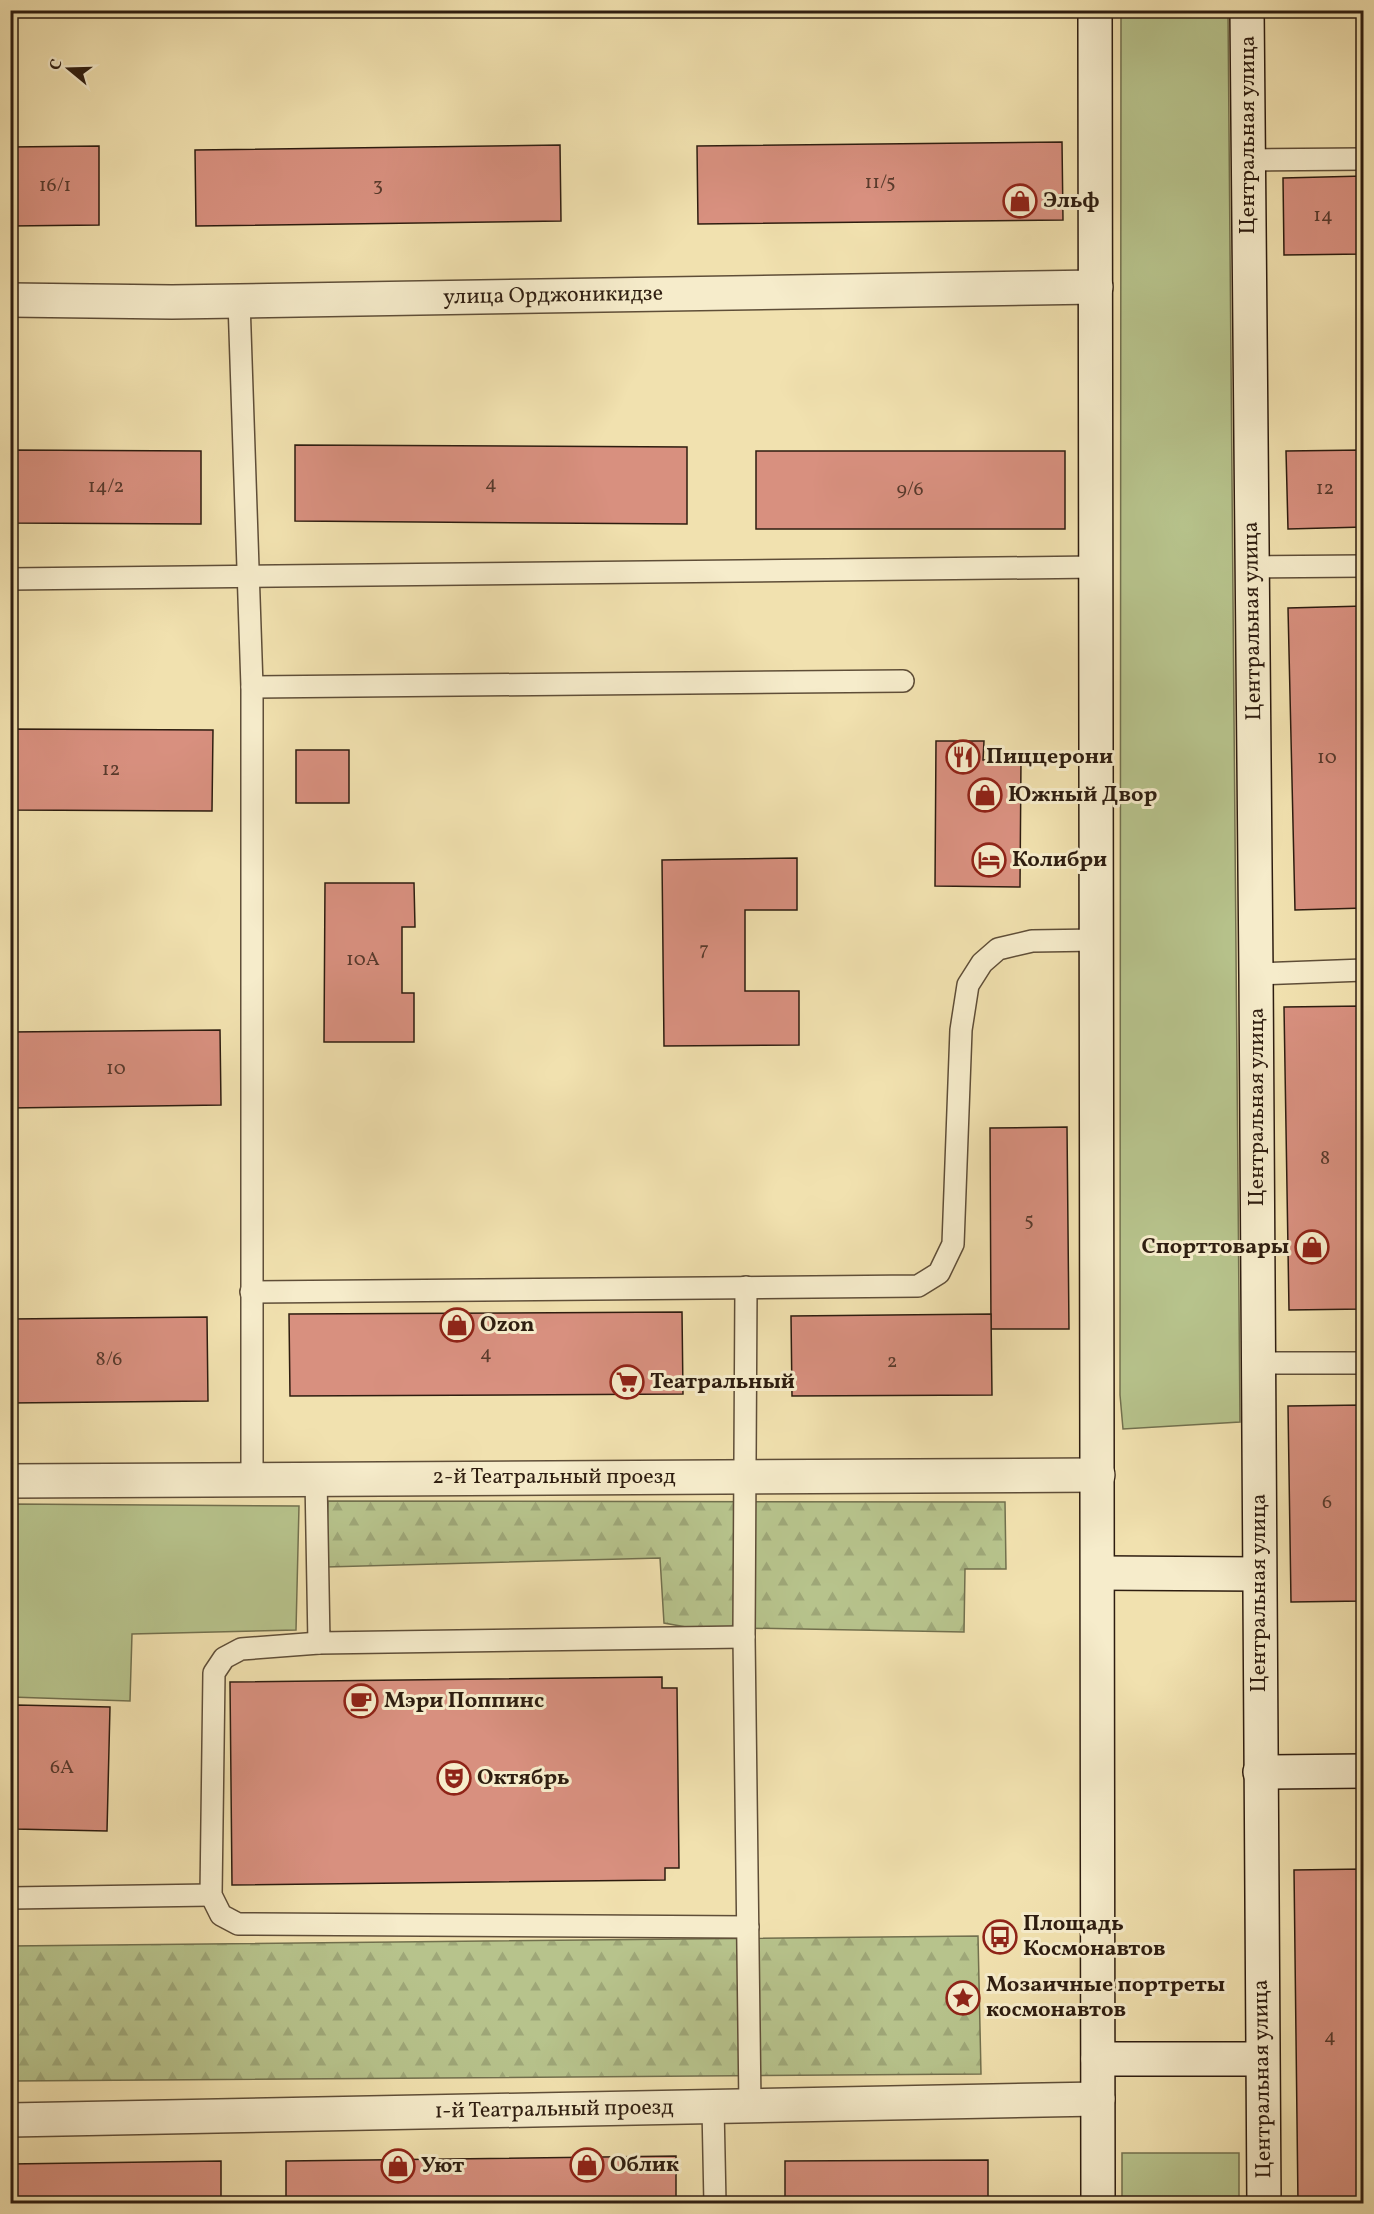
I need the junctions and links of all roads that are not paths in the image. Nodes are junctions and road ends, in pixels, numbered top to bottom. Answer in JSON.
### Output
{"nodes":[{"id":1,"x":1095,"y":10,"type":"edge"},
{"id":2,"x":1247,"y":10,"type":"edge"},
{"id":3,"x":1364,"y":159,"type":"edge"},
{"id":4,"x":1247,"y":160,"type":"junction"},
{"id":5,"x":1096,"y":287,"type":"junction"},
{"id":6,"x":10,"y":300,"type":"edge"},
{"id":7,"x":239,"y":301,"type":"junction"},
{"id":8,"x":1364,"y":566,"type":"edge"},
{"id":9,"x":1096,"y":567,"type":"junction"},
{"id":10,"x":1252,"y":567,"type":"junction"},
{"id":11,"x":249,"y":576,"type":"junction"},
{"id":12,"x":10,"y":579,"type":"edge"},
{"id":13,"x":903,"y":681,"type":"dead end"},
{"id":14,"x":252,"y":687,"type":"junction"},
{"id":15,"x":1097,"y":940,"type":"junction"},
{"id":16,"x":1364,"y":970,"type":"edge"},
{"id":17,"x":1256,"y":974,"type":"junction"},
{"id":18,"x":746,"y":1287,"type":"junction"},
{"id":19,"x":251,"y":1292,"type":"junction"},
{"id":20,"x":1364,"y":1363,"type":"edge"},
{"id":21,"x":1258,"y":1364,"type":"junction"},
{"id":22,"x":1098,"y":1475,"type":"junction"},
{"id":23,"x":743,"y":1476,"type":"junction"},
{"id":24,"x":316,"y":1478,"type":"junction"},
{"id":25,"x":252,"y":1479,"type":"junction"},
{"id":26,"x":10,"y":1481,"type":"edge"},
{"id":27,"x":1098,"y":1573,"type":"junction"},
{"id":28,"x":1258,"y":1574,"type":"junction"},
{"id":29,"x":744,"y":1637,"type":"junction"},
{"id":30,"x":319,"y":1643,"type":"junction"},
{"id":31,"x":1364,"y":1771,"type":"edge"},
{"id":32,"x":1260,"y":1772,"type":"junction"},
{"id":33,"x":211,"y":1895,"type":"junction"},
{"id":34,"x":10,"y":1898,"type":"edge"},
{"id":35,"x":748,"y":1927,"type":"junction"},
{"id":36,"x":1098,"y":2059,"type":"junction"},
{"id":37,"x":1262,"y":2059,"type":"junction"},
{"id":38,"x":1098,"y":2099,"type":"junction"},
{"id":39,"x":750,"y":2106,"type":"junction"},
{"id":40,"x":713,"y":2107,"type":"junction"},
{"id":41,"x":10,"y":2120,"type":"edge"},
{"id":42,"x":715,"y":2204,"type":"edge"},
{"id":43,"x":1098,"y":2204,"type":"edge"},
{"id":44,"x":1264,"y":2204,"type":"edge"}],
"edges":[{"from":1,"to":5,"type":"street"},
{"from":2,"to":4,"type":"street","name":"Центральная улица"},
{"from":3,"to":4,"type":"lane"},
{"from":4,"to":10,"type":"street","name":"Центральная улица"},
{"from":5,"to":7,"type":"street","name":"улица Орджоникидзе"},
{"from":5,"to":9,"type":"street"},
{"from":6,"to":7,"type":"street","name":"улица Орджоникидзе"},
{"from":7,"to":11,"type":"lane"},
{"from":8,"to":10,"type":"lane"},
{"from":9,"to":11,"type":"lane"},
{"from":9,"to":15,"type":"street"},
{"from":10,"to":17,"type":"street","name":"Центральная улица"},
{"from":11,"to":12,"type":"lane"},
{"from":11,"to":14,"type":"lane"},
{"from":13,"to":14,"type":"lane"},
{"from":14,"to":19,"type":"lane"},
{"from":15,"to":18,"type":"lane"},
{"from":15,"to":22,"type":"street"},
{"from":16,"to":17,"type":"lane"},
{"from":17,"to":21,"type":"street","name":"Центральная улица"},
{"from":18,"to":19,"type":"lane"},
{"from":18,"to":23,"type":"lane"},
{"from":19,"to":25,"type":"lane"},
{"from":20,"to":21,"type":"lane"},
{"from":21,"to":28,"type":"street","name":"Центральная улица"},
{"from":22,"to":23,"type":"street","name":"2-й Театральный проезд"},
{"from":22,"to":27,"type":"street"},
{"from":23,"to":24,"type":"street","name":"2-й Театральный проезд"},
{"from":23,"to":29,"type":"lane"},
{"from":24,"to":25,"type":"street","name":"2-й Театральный проезд"},
{"from":24,"to":30,"type":"lane"},
{"from":25,"to":26,"type":"street","name":"2-й Театральный проезд"},
{"from":27,"to":28,"type":"street"},
{"from":27,"to":36,"type":"street"},
{"from":28,"to":32,"type":"street","name":"Центральная улица"},
{"from":29,"to":30,"type":"lane"},
{"from":29,"to":35,"type":"lane"},
{"from":30,"to":33,"type":"lane"},
{"from":31,"to":32,"type":"street"},
{"from":32,"to":37,"type":"street","name":"Центральная улица"},
{"from":33,"to":34,"type":"lane"},
{"from":33,"to":35,"type":"lane"},
{"from":35,"to":39,"type":"lane"},
{"from":36,"to":37,"type":"street"},
{"from":36,"to":38,"type":"street"},
{"from":37,"to":44,"type":"street","name":"Центральная улица"},
{"from":38,"to":39,"type":"street","name":"1-й Театральный проезд"},
{"from":38,"to":43,"type":"street"},
{"from":39,"to":40,"type":"street","name":"1-й Театральный проезд"},
{"from":40,"to":41,"type":"street","name":"1-й Театральный проезд"},
{"from":40,"to":42,"type":"lane"}]}
